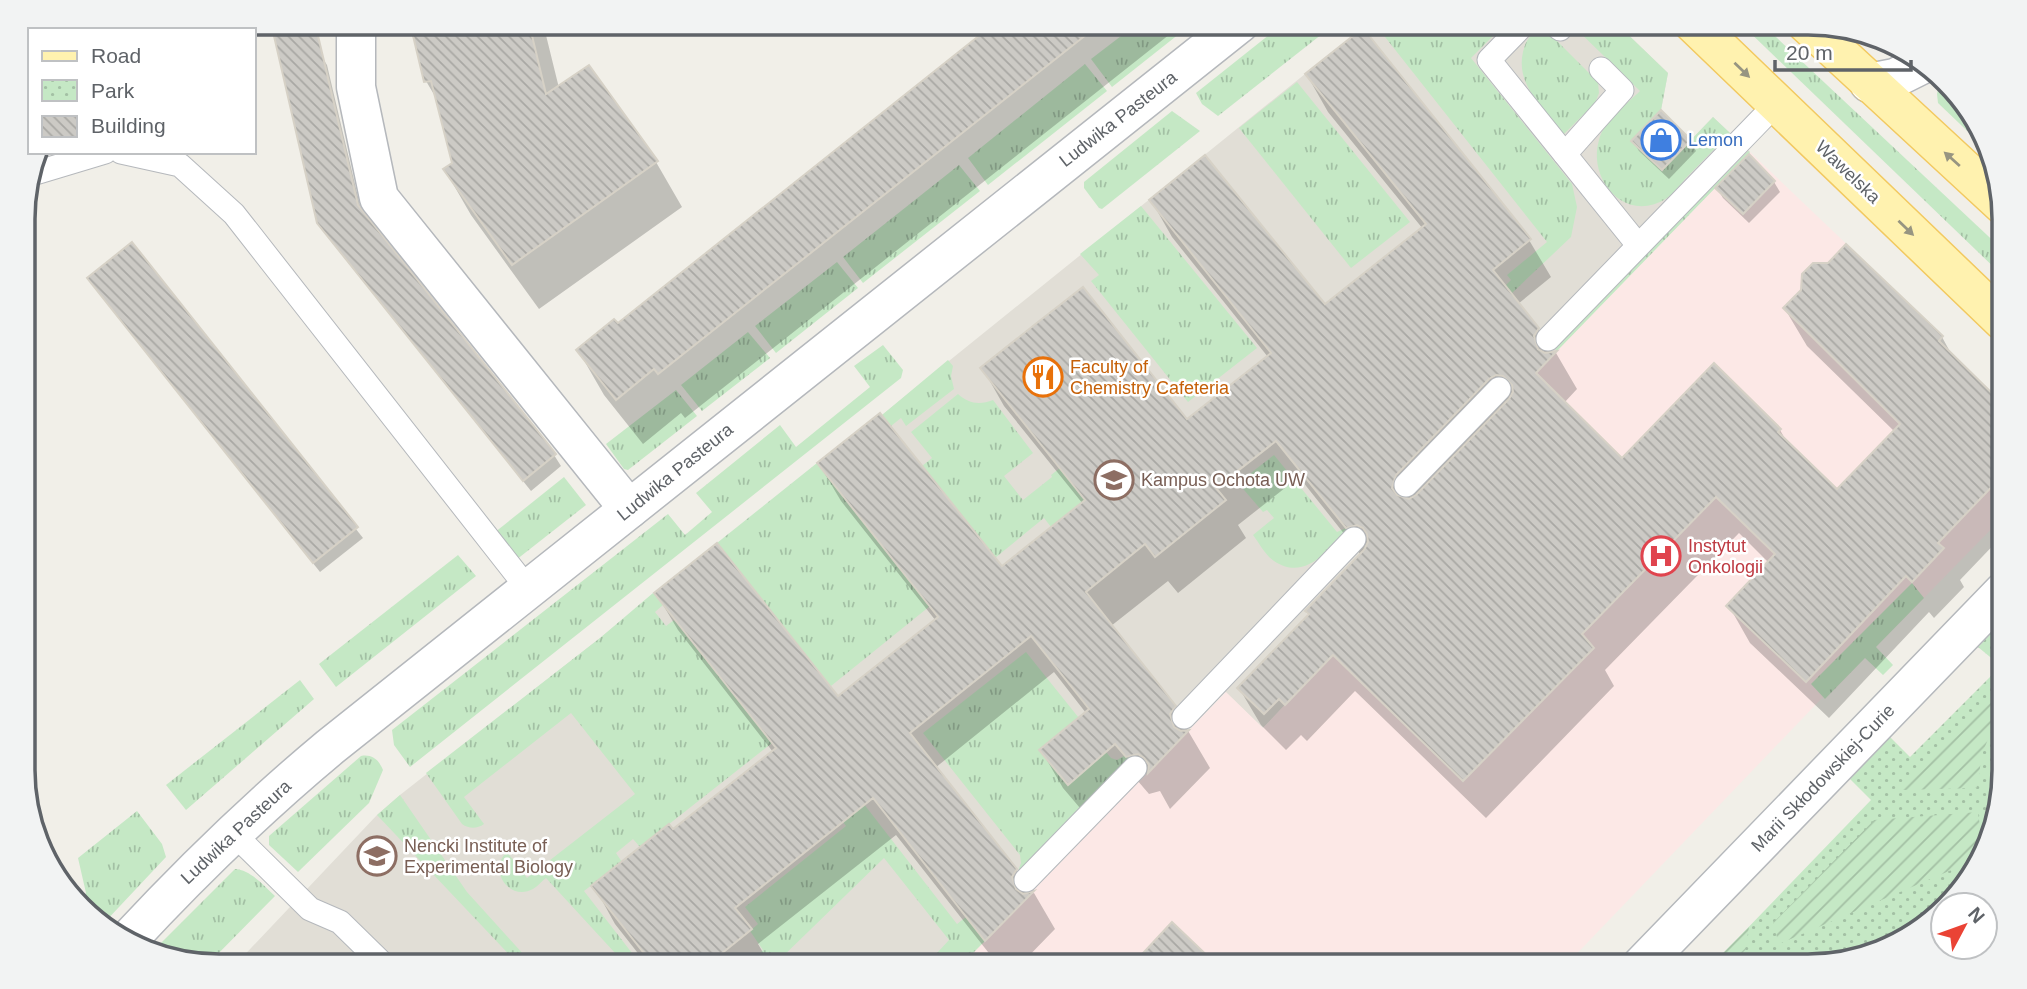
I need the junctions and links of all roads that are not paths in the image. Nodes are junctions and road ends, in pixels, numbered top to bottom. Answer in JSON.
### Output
{"nodes":[{"id":1,"x":356,"y":35,"type":"edge"},
{"id":2,"x":1225,"y":35,"type":"edge"},
{"id":3,"x":1513,"y":35,"type":"edge"},
{"id":4,"x":1706,"y":35,"type":"edge"},
{"id":5,"x":1819,"y":35,"type":"edge"},
{"id":6,"x":1601,"y":69,"type":"dead end"},
{"id":7,"x":1913,"y":69,"type":"edge"},
{"id":8,"x":1869,"y":83,"type":"junction"},
{"id":9,"x":1777,"y":103,"type":"junction"},
{"id":10,"x":98,"y":154,"type":"edge"},
{"id":11,"x":130,"y":154,"type":"edge"},
{"id":12,"x":1565,"y":154,"type":"junction"},
{"id":13,"x":41,"y":171,"type":"edge"},
{"id":14,"x":1990,"y":193,"type":"edge"},
{"id":15,"x":1638,"y":246,"type":"junction"},
{"id":16,"x":1992,"y":310,"type":"edge"},
{"id":17,"x":1548,"y":339,"type":"dead end"},
{"id":18,"x":1499,"y":389,"type":"dead end"},
{"id":19,"x":1406,"y":485,"type":"dead end"},
{"id":20,"x":629,"y":509,"type":"junction"},
{"id":21,"x":1354,"y":538,"type":"dead end"},
{"id":22,"x":528,"y":589,"type":"junction"},
{"id":23,"x":1992,"y":603,"type":"edge"},
{"id":24,"x":1184,"y":717,"type":"dead end"},
{"id":25,"x":1135,"y":768,"type":"dead end"},
{"id":26,"x":233,"y":833,"type":"junction"},
{"id":27,"x":1026,"y":880,"type":"dead end"},
{"id":28,"x":135,"y":933,"type":"edge"},
{"id":29,"x":372,"y":954,"type":"edge"},
{"id":30,"x":1653,"y":954,"type":"edge"}],
"edges":[{"from":1,"to":20,"type":"street"},
{"from":2,"to":20,"type":"street","name":"Ludwika Pasteura"},
{"from":3,"to":12,"type":"lane"},
{"from":4,"to":9,"type":"main road","name":"Wawelska","one_way":true},
{"from":5,"to":8,"type":"main road"},
{"from":6,"to":12,"type":"lane"},
{"from":7,"to":8,"type":"street"},
{"from":14,"to":8,"type":"main road","one_way":true},
{"from":9,"to":15,"type":"lane"},
{"from":9,"to":16,"type":"main road","name":"Wawelska","one_way":true},
{"from":10,"to":13,"type":"lane"},
{"from":11,"to":22,"type":"lane"},
{"from":12,"to":15,"type":"lane"},
{"from":15,"to":17,"type":"lane"},
{"from":18,"to":19,"type":"lane"},
{"from":20,"to":22,"type":"street","name":"Ludwika Pasteura"},
{"from":21,"to":24,"type":"lane"},
{"from":22,"to":26,"type":"street","name":"Ludwika Pasteura"},
{"from":23,"to":30,"type":"street","name":"Marii Skłodowskiej-Curie"},
{"from":25,"to":27,"type":"lane"},
{"from":26,"to":28,"type":"street","name":"Ludwika Pasteura"},
{"from":26,"to":29,"type":"lane"}]}
